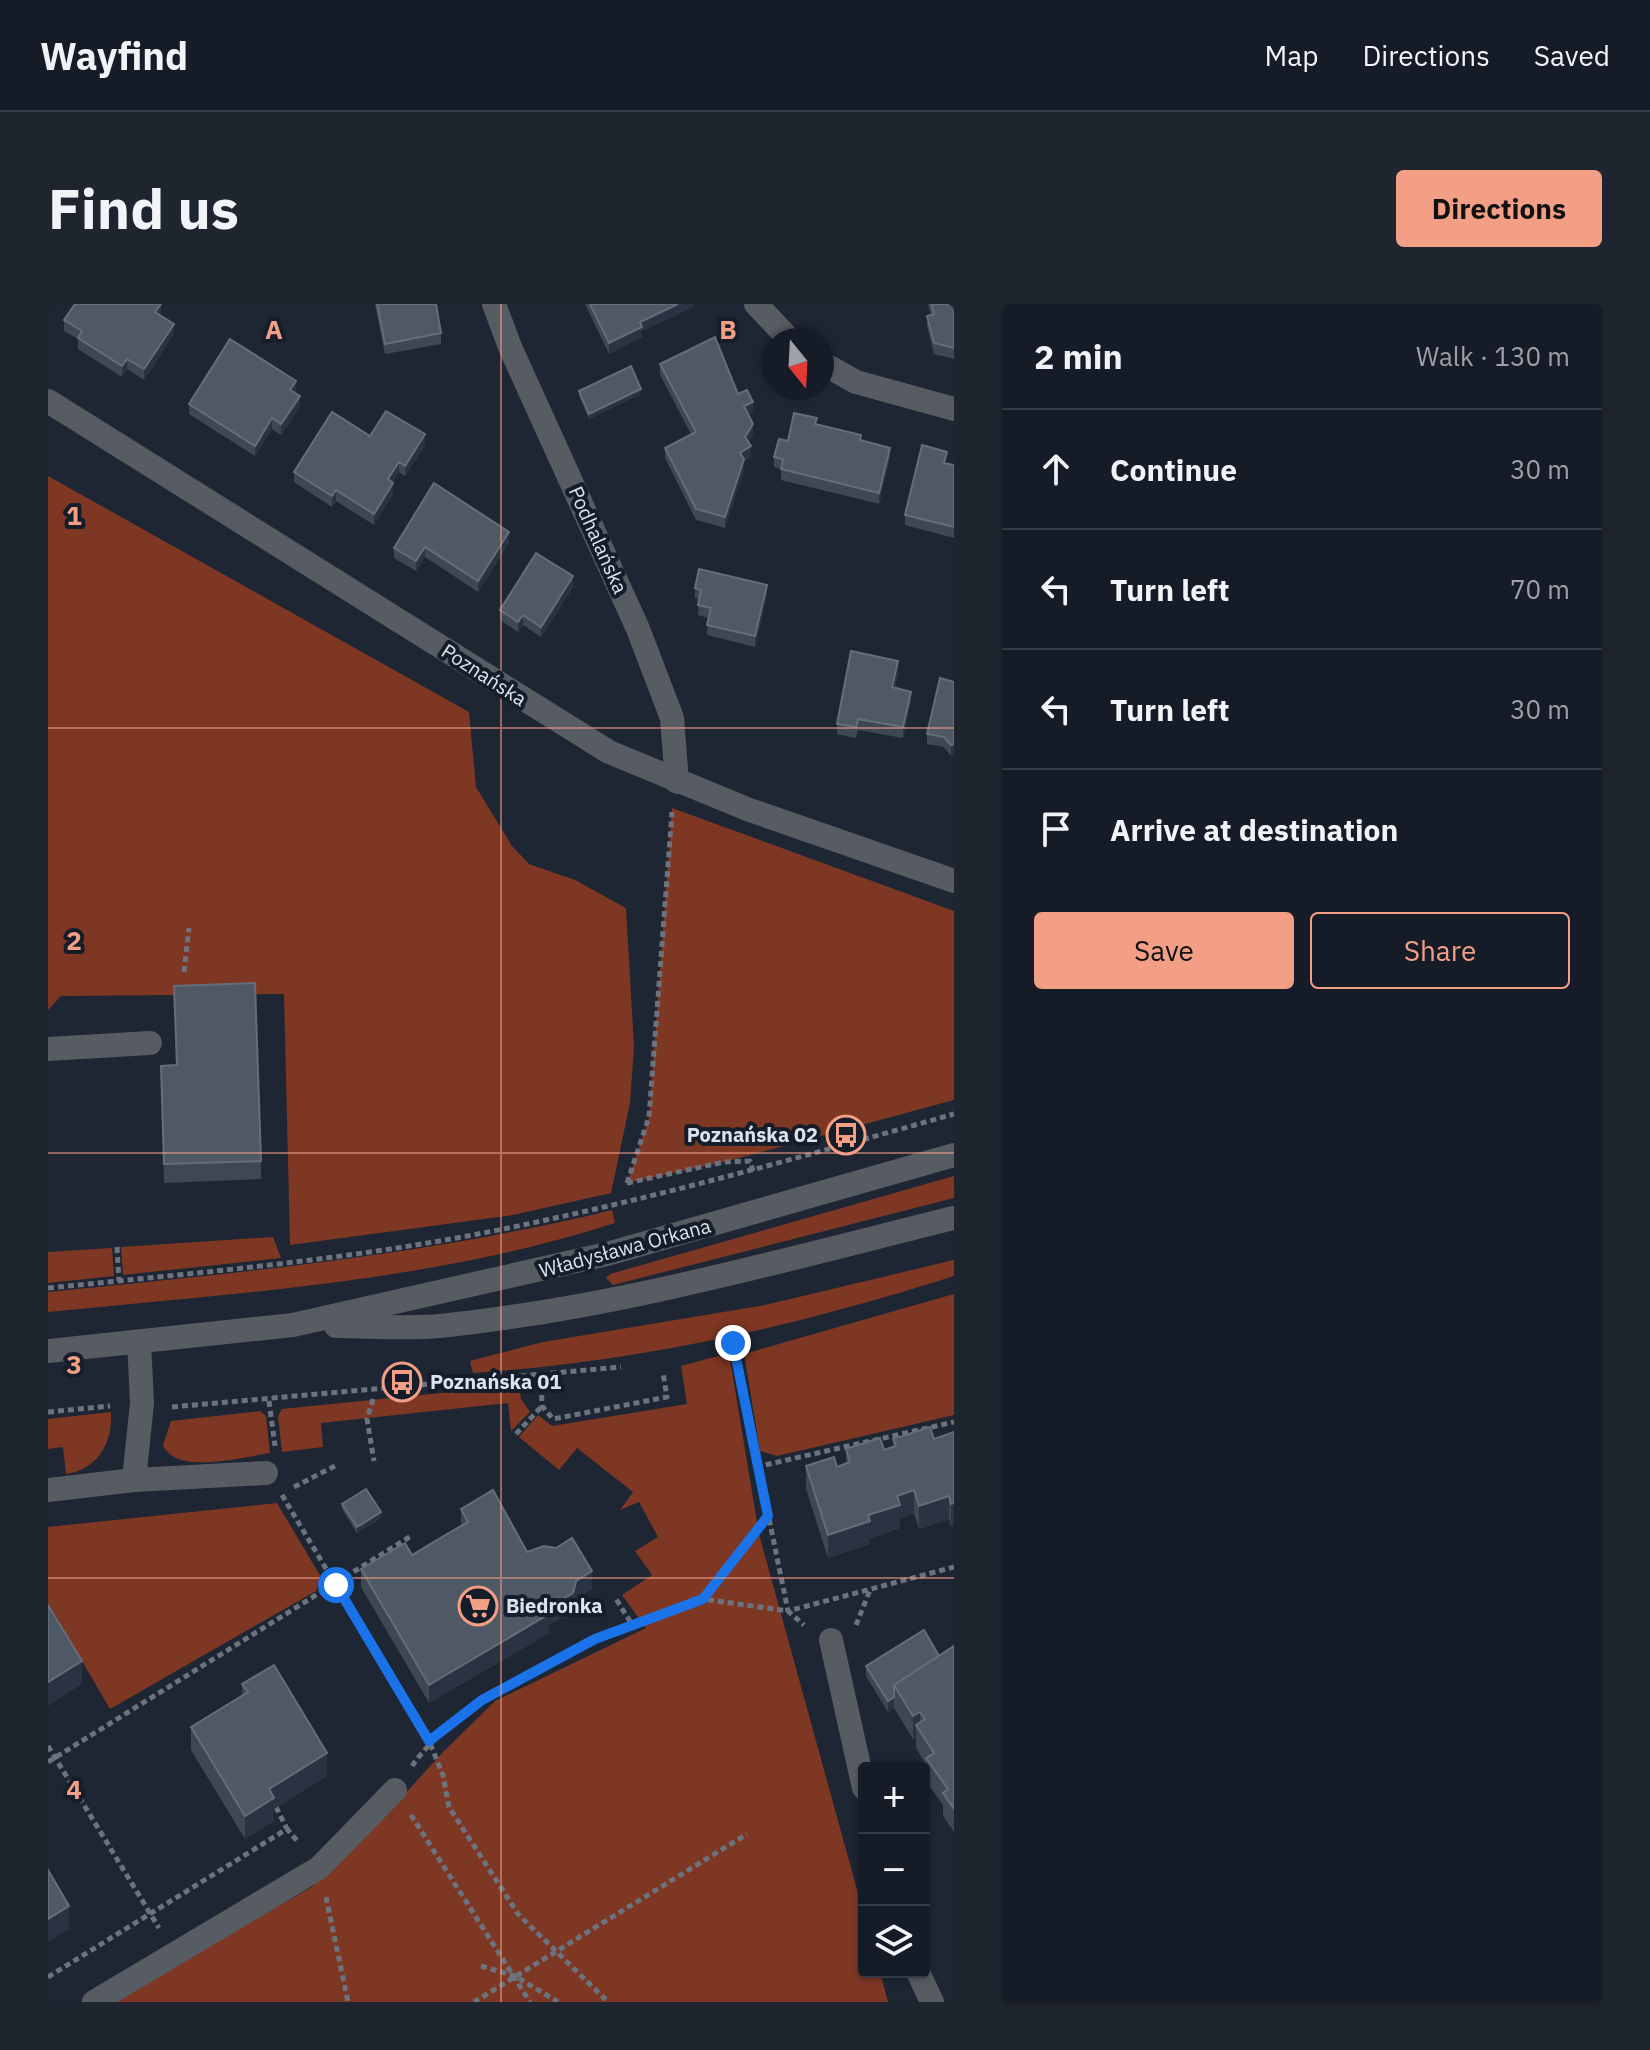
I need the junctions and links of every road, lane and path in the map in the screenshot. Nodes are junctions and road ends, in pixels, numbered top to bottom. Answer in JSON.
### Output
{"nodes":[{"id":1,"x":494,"y":304,"type":"edge"},
{"id":2,"x":756,"y":304,"type":"edge"},
{"id":3,"x":779,"y":328,"type":"edge"},
{"id":4,"x":834,"y":370,"type":"edge"},
{"id":5,"x":48,"y":401,"type":"edge"},
{"id":6,"x":954,"y":409,"type":"edge"},
{"id":7,"x":677,"y":782,"type":"junction"},
{"id":8,"x":686,"y":813,"type":"dead end"},
{"id":9,"x":954,"y":881,"type":"edge"},
{"id":10,"x":189,"y":928,"type":"dead end"},
{"id":11,"x":184,"y":972,"type":"dead end"},
{"id":12,"x":150,"y":1043,"type":"dead end"},
{"id":13,"x":48,"y":1049,"type":"edge"},
{"id":14,"x":954,"y":1114,"type":"edge"},
{"id":15,"x":954,"y":1155,"type":"edge"},
{"id":16,"x":753,"y":1171,"type":"junction"},
{"id":17,"x":954,"y":1218,"type":"edge"},
{"id":18,"x":117,"y":1247,"type":"dead end"},
{"id":19,"x":119,"y":1281,"type":"junction"},
{"id":20,"x":48,"y":1288,"type":"edge"},
{"id":21,"x":293,"y":1325,"type":"junction"},
{"id":22,"x":139,"y":1342,"type":"junction"},
{"id":23,"x":733,"y":1343,"type":"dead end"},
{"id":24,"x":48,"y":1351,"type":"edge"},
{"id":25,"x":621,"y":1367,"type":"dead end"},
{"id":26,"x":663,"y":1373,"type":"dead end"},
{"id":27,"x":541,"y":1375,"type":"junction"},
{"id":28,"x":373,"y":1399,"type":"dead end"},
{"id":29,"x":269,"y":1401,"type":"junction"},
{"id":30,"x":142,"y":1403,"type":"junction"},
{"id":31,"x":542,"y":1406,"type":"junction"},
{"id":32,"x":48,"y":1412,"type":"edge"},
{"id":33,"x":954,"y":1422,"type":"edge"},
{"id":34,"x":516,"y":1434,"type":"dead end"},
{"id":35,"x":374,"y":1461,"type":"dead end"},
{"id":36,"x":271,"y":1462,"type":"joint"},
{"id":37,"x":756,"y":1467,"type":"junction"},
{"id":38,"x":134,"y":1480,"type":"junction"},
{"id":39,"x":48,"y":1490,"type":"edge"},
{"id":40,"x":282,"y":1494,"type":"dead end"},
{"id":41,"x":768,"y":1516,"type":"junction"},
{"id":42,"x":411,"y":1536,"type":"dead end"},
{"id":43,"x":954,"y":1567,"type":"edge"},
{"id":44,"x":336,"y":1585,"type":"junction"},
{"id":45,"x":616,"y":1599,"type":"dead end"},
{"id":46,"x":703,"y":1599,"type":"junction"},
{"id":47,"x":788,"y":1611,"type":"junction"},
{"id":48,"x":633,"y":1626,"type":"junction"},
{"id":49,"x":831,"y":1640,"type":"joint"},
{"id":50,"x":429,"y":1741,"type":"junction"},
{"id":51,"x":48,"y":1746,"type":"edge"},
{"id":52,"x":55,"y":1758,"type":"junction"},
{"id":53,"x":48,"y":1762,"type":"edge"},
{"id":54,"x":858,"y":1762,"type":"edge"},
{"id":55,"x":395,"y":1790,"type":"junction"},
{"id":56,"x":276,"y":1807,"type":"edge"},
{"id":57,"x":287,"y":1829,"type":"dead end"},
{"id":58,"x":747,"y":1834,"type":"dead end"},
{"id":59,"x":557,"y":1951,"type":"junction"},
{"id":60,"x":174,"y":1952,"type":"junction"},
{"id":61,"x":481,"y":1966,"type":"dead end"},
{"id":62,"x":515,"y":1976,"type":"junction"},
{"id":63,"x":921,"y":1978,"type":"edge"},
{"id":64,"x":94,"y":2002,"type":"edge"},
{"id":65,"x":474,"y":2002,"type":"edge"},
{"id":66,"x":530,"y":2002,"type":"edge"},
{"id":67,"x":558,"y":2002,"type":"edge"},
{"id":68,"x":608,"y":2002,"type":"edge"},
{"id":69,"x":932,"y":2002,"type":"edge"}],
"edges":[{"from":1,"to":7,"type":"street","name":"Podhalańska"},
{"from":2,"to":3,"type":"street"},
{"from":4,"to":6,"type":"street"},
{"from":5,"to":7,"type":"street","name":"Poznańska"},
{"from":7,"to":9,"type":"street","name":"Poznańska"},
{"from":8,"to":16,"type":"path"},
{"from":10,"to":11,"type":"path"},
{"from":12,"to":13,"type":"street"},
{"from":14,"to":16,"type":"path"},
{"from":15,"to":21,"type":"street","name":"Władysława Orkana"},
{"from":16,"to":19,"type":"path"},
{"from":17,"to":21,"type":"street","name":"Władysława Orkana"},
{"from":18,"to":19,"type":"path"},
{"from":19,"to":20,"type":"path"},
{"from":21,"to":22,"type":"street","name":"Władysława Orkana"},
{"from":22,"to":24,"type":"street","name":"Władysława Orkana"},
{"from":22,"to":30,"type":"street"},
{"from":23,"to":37,"type":"path"},
{"from":25,"to":27,"type":"path"},
{"from":26,"to":31,"type":"path"},
{"from":27,"to":29,"type":"path"},
{"from":27,"to":31,"type":"path"},
{"from":28,"to":35,"type":"path"},
{"from":29,"to":30,"type":"path"},
{"from":29,"to":36,"type":"path"},
{"from":30,"to":32,"type":"path"},
{"from":30,"to":38,"type":"street"},
{"from":31,"to":34,"type":"path"},
{"from":33,"to":37,"type":"path"},
{"from":36,"to":38,"type":"street"},
{"from":37,"to":41,"type":"path"},
{"from":38,"to":39,"type":"street"},
{"from":40,"to":44,"type":"path"},
{"from":41,"to":46,"type":"path"},
{"from":41,"to":47,"type":"path"},
{"from":42,"to":44,"type":"path"},
{"from":43,"to":47,"type":"path"},
{"from":44,"to":50,"type":"path"},
{"from":44,"to":52,"type":"path"},
{"from":45,"to":48,"type":"path"},
{"from":46,"to":47,"type":"path"},
{"from":46,"to":48,"type":"path"},
{"from":47,"to":49,"type":"path"},
{"from":48,"to":50,"type":"path"},
{"from":49,"to":54,"type":"street"},
{"from":50,"to":55,"type":"path"},
{"from":50,"to":59,"type":"path"},
{"from":51,"to":52,"type":"path"},
{"from":52,"to":53,"type":"path"},
{"from":52,"to":60,"type":"path"},
{"from":55,"to":60,"type":"street"},
{"from":55,"to":62,"type":"path"},
{"from":56,"to":57,"type":"path"},
{"from":58,"to":59,"type":"path"},
{"from":59,"to":62,"type":"path"},
{"from":59,"to":68,"type":"path"},
{"from":60,"to":64,"type":"street"},
{"from":61,"to":62,"type":"path"},
{"from":62,"to":65,"type":"path"},
{"from":62,"to":66,"type":"path"},
{"from":62,"to":67,"type":"path"},
{"from":63,"to":69,"type":"street"}]}
